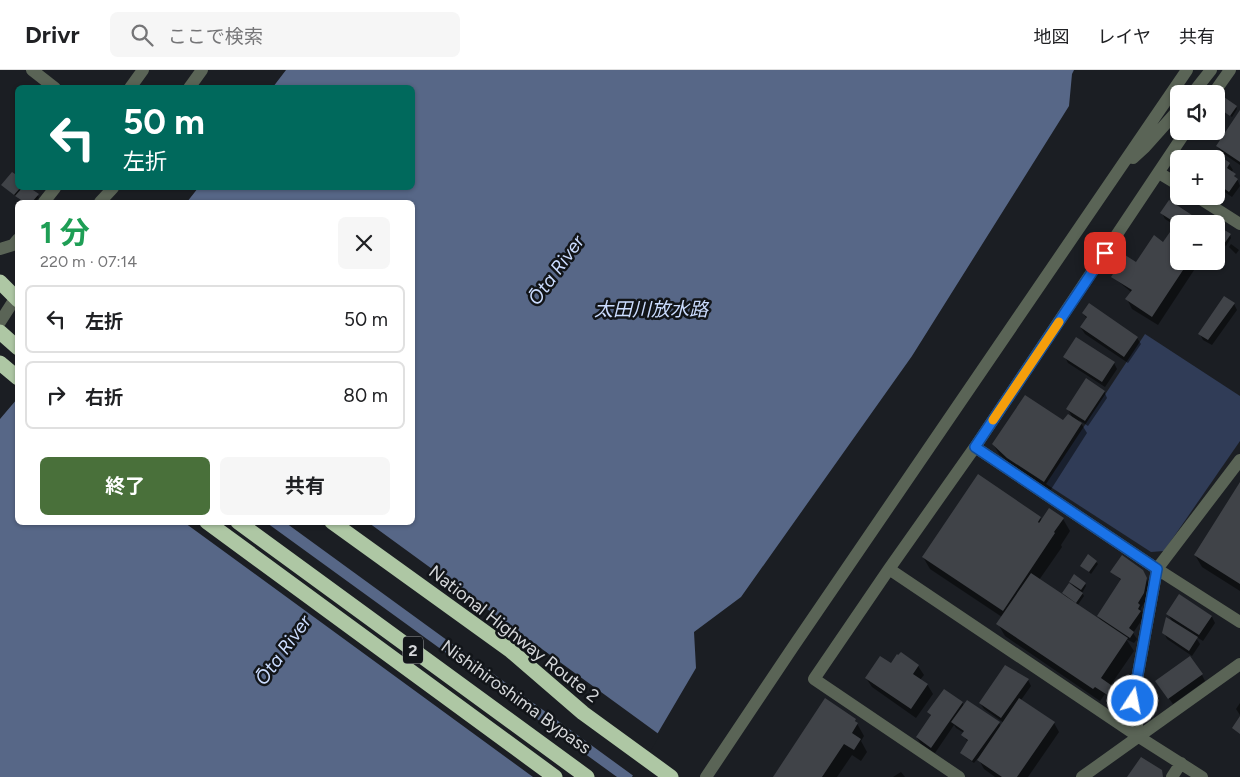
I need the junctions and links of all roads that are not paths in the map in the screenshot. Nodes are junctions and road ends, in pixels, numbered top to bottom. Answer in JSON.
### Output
{"nodes":[{"id":1,"x":32,"y":70,"type":"edge"},
{"id":2,"x":143,"y":70,"type":"edge"},
{"id":3,"x":202,"y":70,"type":"edge"},
{"id":4,"x":1187,"y":70,"type":"edge"},
{"id":5,"x":1211,"y":70,"type":"edge"},
{"id":6,"x":1230,"y":70,"type":"edge"},
{"id":7,"x":51,"y":85,"type":"edge"},
{"id":8,"x":132,"y":85,"type":"edge"},
{"id":9,"x":191,"y":85,"type":"edge"},
{"id":10,"x":1199,"y":85,"type":"edge"},
{"id":11,"x":1219,"y":85,"type":"edge"},
{"id":12,"x":1170,"y":119,"type":"edge"},
{"id":13,"x":1180,"y":140,"type":"edge"},
{"id":14,"x":1122,"y":166,"type":"junction"},
{"id":15,"x":1159,"y":173,"type":"junction"},
{"id":16,"x":1170,"y":180,"type":"edge"},
{"id":17,"x":53,"y":190,"type":"edge"},
{"id":18,"x":111,"y":190,"type":"edge"},
{"id":19,"x":46,"y":200,"type":"edge"},
{"id":20,"x":102,"y":200,"type":"edge"},
{"id":21,"x":1210,"y":205,"type":"edge"},
{"id":22,"x":1240,"y":224,"type":"edge"},
{"id":23,"x":15,"y":243,"type":"edge"},
{"id":24,"x":0,"y":249,"type":"edge"},
{"id":25,"x":0,"y":282,"type":"edge"},
{"id":26,"x":15,"y":296,"type":"edge"},
{"id":27,"x":15,"y":299,"type":"edge"},
{"id":28,"x":0,"y":322,"type":"edge"},
{"id":29,"x":0,"y":332,"type":"edge"},
{"id":30,"x":0,"y":341,"type":"edge"},
{"id":31,"x":15,"y":351,"type":"edge"},
{"id":32,"x":15,"y":352,"type":"edge"},
{"id":33,"x":0,"y":363,"type":"edge"},
{"id":34,"x":15,"y":376,"type":"edge"},
{"id":35,"x":975,"y":447,"type":"junction"},
{"id":36,"x":1240,"y":460,"type":"edge"},
{"id":37,"x":211,"y":525,"type":"edge"},
{"id":38,"x":242,"y":525,"type":"edge"},
{"id":39,"x":250,"y":525,"type":"edge"},
{"id":40,"x":336,"y":525,"type":"edge"},
{"id":41,"x":889,"y":568,"type":"junction"},
{"id":42,"x":1157,"y":569,"type":"junction"},
{"id":43,"x":1240,"y":622,"type":"edge"},
{"id":44,"x":1240,"y":664,"type":"edge"},
{"id":45,"x":1139,"y":737,"type":"junction"},
{"id":46,"x":1181,"y":763,"type":"junction"},
{"id":47,"x":555,"y":777,"type":"edge"},
{"id":48,"x":587,"y":777,"type":"edge"},
{"id":49,"x":594,"y":777,"type":"edge"},
{"id":50,"x":670,"y":777,"type":"edge"},
{"id":51,"x":706,"y":777,"type":"edge"},
{"id":52,"x":959,"y":777,"type":"edge"},
{"id":53,"x":1082,"y":777,"type":"edge"},
{"id":54,"x":1172,"y":777,"type":"edge"},
{"id":55,"x":1202,"y":777,"type":"edge"}],
"edges":[{"from":1,"to":7,"type":"street"},
{"from":2,"to":8,"type":"street"},
{"from":3,"to":9,"type":"street"},
{"from":4,"to":14,"type":"street"},
{"from":5,"to":10,"type":"street"},
{"from":6,"to":11,"type":"street"},
{"from":12,"to":14,"type":"street"},
{"from":13,"to":15,"type":"street"},
{"from":14,"to":51,"type":"street"},
{"from":15,"to":16,"type":"street"},
{"from":15,"to":35,"type":"street"},
{"from":17,"to":19,"type":"street"},
{"from":18,"to":20,"type":"street"},
{"from":21,"to":22,"type":"street"},
{"from":23,"to":24,"type":"street"},
{"from":25,"to":26,"type":"highway"},
{"from":27,"to":28,"type":"street"},
{"from":29,"to":31,"type":"highway"},
{"from":30,"to":32,"type":"highway"},
{"from":33,"to":34,"type":"highway"},
{"from":35,"to":41,"type":"street"},
{"from":35,"to":42,"type":"street"},
{"from":36,"to":42,"type":"street"},
{"from":37,"to":47,"type":"highway","number":"2"},
{"from":38,"to":48,"type":"highway","number":"2"},
{"from":39,"to":49,"type":"highway","name":"Nishihiroshima Bypass","number":"2"},
{"from":40,"to":50,"type":"highway","name":"National Highway Route 2"},
{"from":41,"to":45,"type":"street"},
{"from":41,"to":52,"type":"street"},
{"from":42,"to":43,"type":"street"},
{"from":42,"to":45,"type":"street"},
{"from":44,"to":45,"type":"street"},
{"from":45,"to":46,"type":"street"},
{"from":45,"to":53,"type":"street"},
{"from":46,"to":54,"type":"street"},
{"from":46,"to":55,"type":"street"}]}
